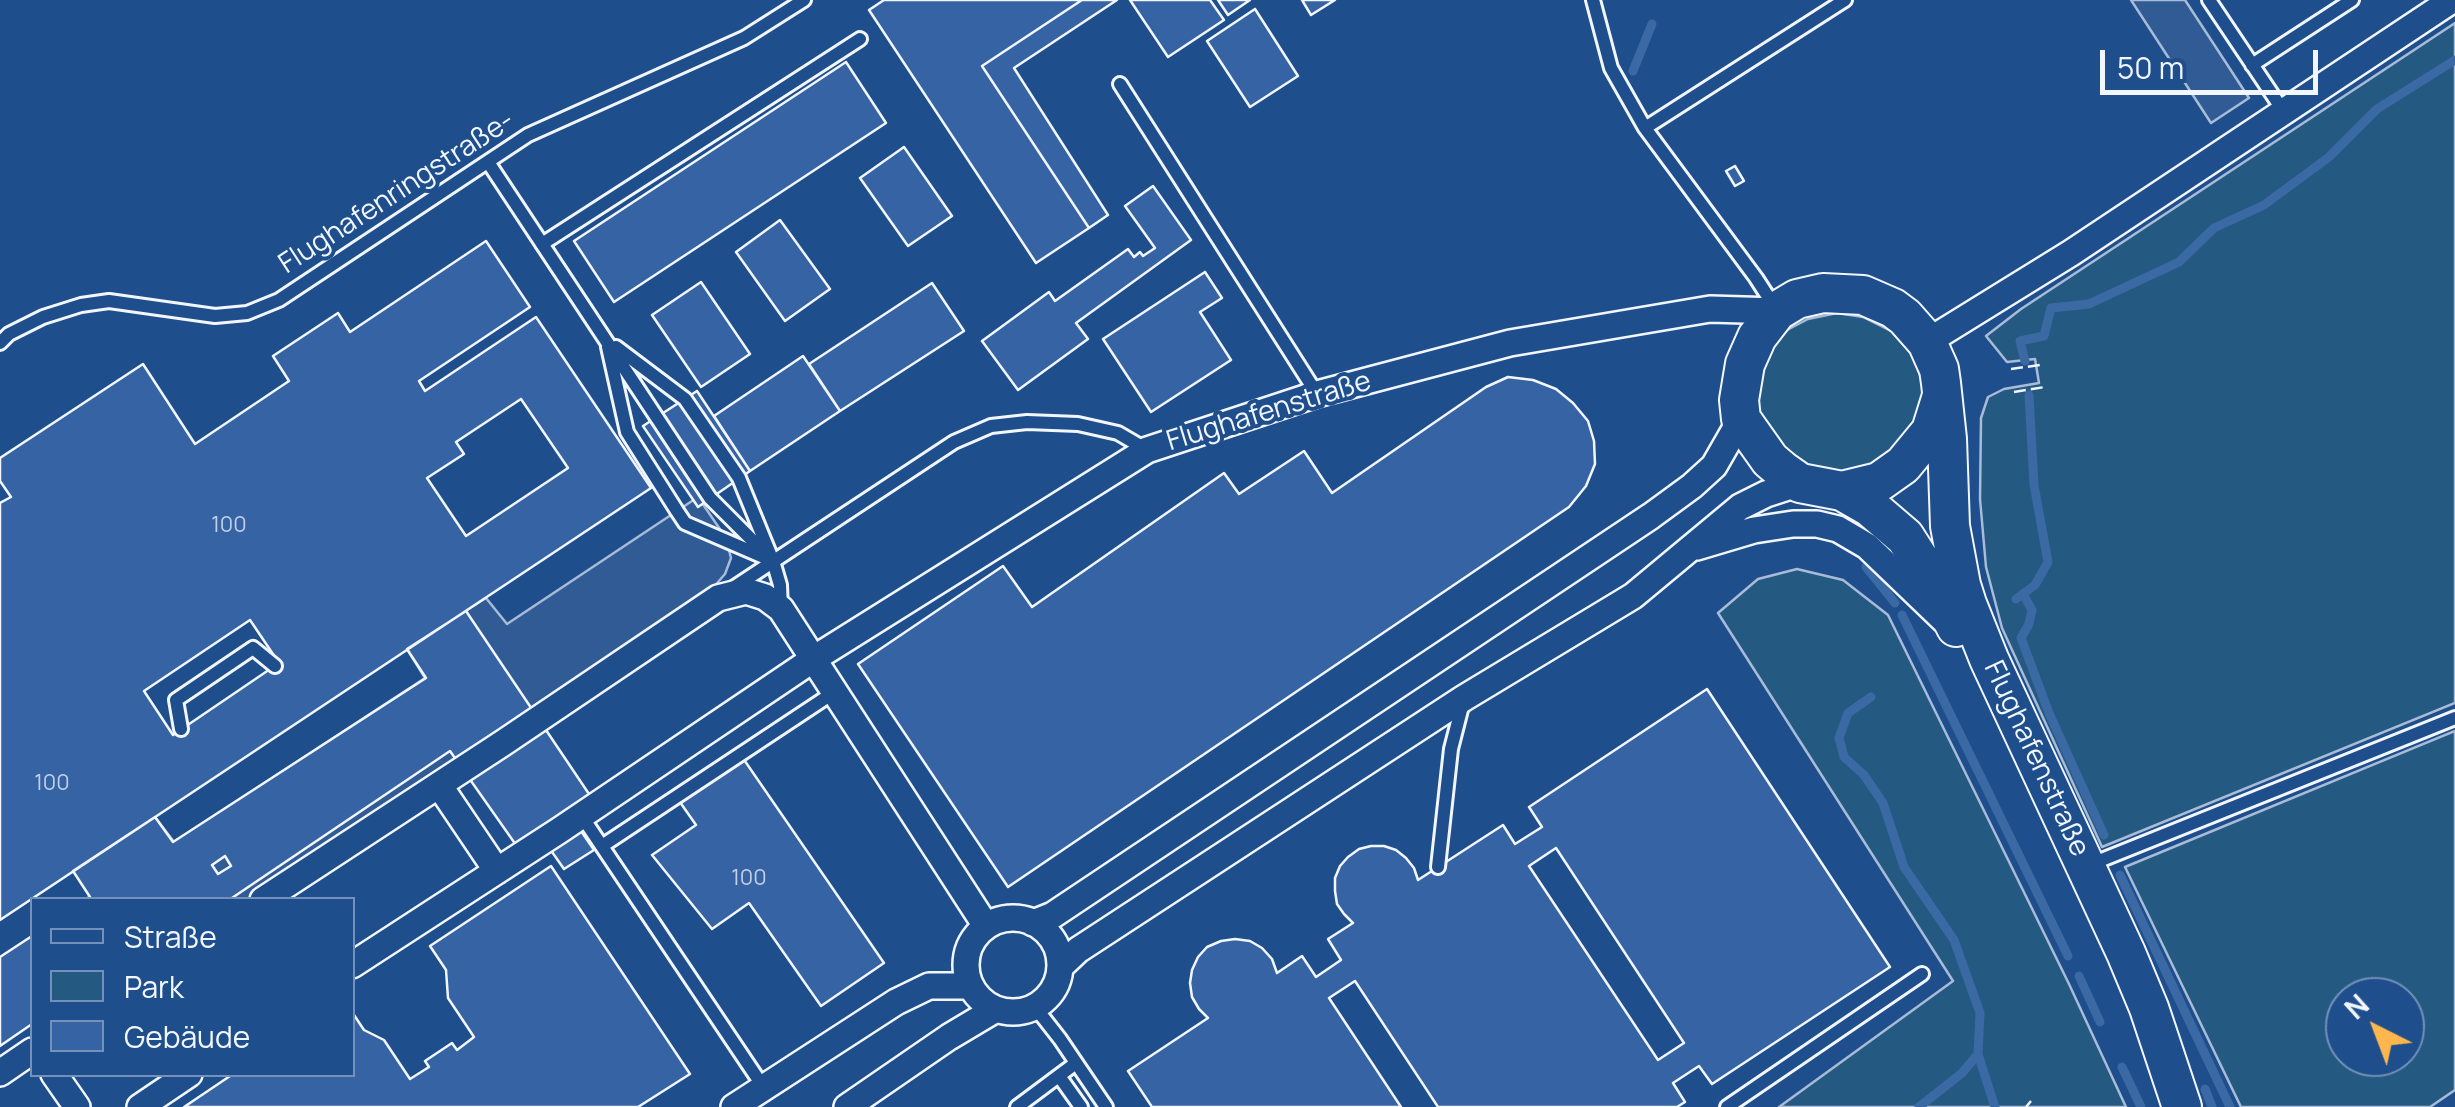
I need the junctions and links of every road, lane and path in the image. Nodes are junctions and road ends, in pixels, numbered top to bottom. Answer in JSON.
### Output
{"nodes":[{"id":1,"x":804,"y":0,"type":"edge"},
{"id":2,"x":1593,"y":0,"type":"edge"},
{"id":3,"x":1845,"y":0,"type":"edge"},
{"id":4,"x":2209,"y":0,"type":"edge"},
{"id":5,"x":2352,"y":0,"type":"edge"},
{"id":6,"x":2452,"y":0,"type":"edge"},
{"id":7,"x":860,"y":39,"type":"dead end"},
{"id":8,"x":2252,"y":65,"type":"junction"},
{"id":9,"x":1120,"y":84,"type":"dead end"},
{"id":10,"x":2284,"y":112,"type":"junction"},
{"id":11,"x":1645,"y":128,"type":"junction"},
{"id":12,"x":488,"y":162,"type":"junction"},
{"id":13,"x":542,"y":244,"type":"junction"},
{"id":14,"x":1778,"y":311,"type":"junction"},
{"id":15,"x":606,"y":340,"type":"junction"},
{"id":16,"x":1927,"y":342,"type":"junction"},
{"id":17,"x":0,"y":343,"type":"edge"},
{"id":18,"x":1316,"y":394,"type":"junction"},
{"id":19,"x":1942,"y":399,"type":"junction"},
{"id":20,"x":1741,"y":419,"type":"junction"},
{"id":21,"x":1147,"y":450,"type":"junction"},
{"id":22,"x":1800,"y":482,"type":"junction"},
{"id":23,"x":1842,"y":491,"type":"junction"},
{"id":24,"x":1687,"y":549,"type":"junction"},
{"id":25,"x":773,"y":561,"type":"junction"},
{"id":26,"x":718,"y":598,"type":"junction"},
{"id":27,"x":781,"y":609,"type":"junction"},
{"id":28,"x":1960,"y":635,"type":"junction"},
{"id":29,"x":814,"y":658,"type":"junction"},
{"id":30,"x":276,"y":666,"type":"dead end"},
{"id":31,"x":836,"y":691,"type":"junction"},
{"id":32,"x":1464,"y":698,"type":"junction"},
{"id":33,"x":2455,"y":718,"type":"edge"},
{"id":34,"x":180,"y":729,"type":"dead end"},
{"id":35,"x":439,"y":785,"type":"junction"},
{"id":36,"x":581,"y":815,"type":"junction"},
{"id":37,"x":602,"y":846,"type":"junction"},
{"id":38,"x":2086,"y":866,"type":"junction"},
{"id":39,"x":1438,"y":868,"type":"dead end"},
{"id":40,"x":496,"y":871,"type":"junction"},
{"id":41,"x":269,"y":897,"type":"edge"},
{"id":42,"x":1034,"y":923,"type":"junction"},
{"id":43,"x":986,"y":926,"type":"junction"},
{"id":44,"x":355,"y":963,"type":"edge"},
{"id":45,"x":1060,"y":968,"type":"junction"},
{"id":46,"x":1922,"y":974,"type":"dead end"},
{"id":47,"x":970,"y":986,"type":"junction"},
{"id":48,"x":1035,"y":1007,"type":"junction"},
{"id":49,"x":996,"y":1010,"type":"junction"},
{"id":50,"x":30,"y":1053,"type":"edge"},
{"id":51,"x":1076,"y":1064,"type":"junction"},
{"id":52,"x":0,"y":1072,"type":"edge"},
{"id":53,"x":1059,"y":1076,"type":"junction"},
{"id":54,"x":56,"y":1077,"type":"edge"},
{"id":55,"x":185,"y":1077,"type":"edge"},
{"id":56,"x":764,"y":1088,"type":"junction"},
{"id":57,"x":76,"y":1107,"type":"edge"},
{"id":58,"x":140,"y":1107,"type":"edge"},
{"id":59,"x":734,"y":1107,"type":"edge"},
{"id":60,"x":847,"y":1107,"type":"edge"},
{"id":61,"x":1017,"y":1107,"type":"edge"},
{"id":62,"x":1081,"y":1107,"type":"edge"},
{"id":63,"x":1106,"y":1107,"type":"edge"},
{"id":64,"x":1727,"y":1107,"type":"edge"},
{"id":65,"x":2180,"y":1107,"type":"edge"}],
"edges":[{"from":1,"to":12,"type":"lane","name":"Flughafenringstraße-"},
{"from":2,"to":11,"type":"lane"},
{"from":3,"to":11,"type":"lane"},
{"from":4,"to":8,"type":"lane"},
{"from":5,"to":8,"type":"lane"},
{"from":6,"to":10,"type":"street"},
{"from":7,"to":13,"type":"lane"},
{"from":8,"to":10,"type":"lane"},
{"from":9,"to":18,"type":"lane"},
{"from":10,"to":16,"type":"street"},
{"from":11,"to":14,"type":"lane"},
{"from":12,"to":13,"type":"lane"},
{"from":12,"to":17,"type":"lane","name":"Flughafenringstraße-"},
{"from":13,"to":15,"type":"lane"},
{"from":14,"to":16,"type":"main road","name":"Flughafenstraße"},
{"from":14,"to":18,"type":"street","name":"Flughafenstraße"},
{"from":14,"to":20,"type":"main road"},
{"from":15,"to":25,"type":"lane"},
{"from":15,"to":25,"type":"lane"},
{"from":15,"to":25,"type":"lane"},
{"from":16,"to":19,"type":"main road","name":"Flughafenstraße"},
{"from":18,"to":21,"type":"street","name":"Flughafenstraße"},
{"from":19,"to":23,"type":"main road"},
{"from":19,"to":38,"type":"main road","name":"Flughafenstraße"},
{"from":20,"to":22,"type":"main road","name":"Flughafenstraße"},
{"from":20,"to":42,"type":"street"},
{"from":21,"to":25,"type":"lane"},
{"from":21,"to":29,"type":"street","name":"Flughafenstraße"},
{"from":22,"to":23,"type":"main road","name":"Flughafenstraße"},
{"from":22,"to":24,"type":"street","name":"Flughafenstraße"},
{"from":23,"to":28,"type":"main road","name":"Flughafenstraße"},
{"from":24,"to":28,"type":"street","name":"Flughafenstraße"},
{"from":24,"to":32,"type":"street","name":"Flughafenstraße"},
{"from":25,"to":26,"type":"lane"},
{"from":25,"to":27,"type":"lane"},
{"from":26,"to":27,"type":"street"},
{"from":26,"to":35,"type":"street"},
{"from":27,"to":29,"type":"street"},
{"from":28,"to":65,"type":"main road","name":"Flughafenstraße"},
{"from":29,"to":31,"type":"street"},
{"from":29,"to":36,"type":"street","name":"Flughafenstraße"},
{"from":30,"to":34,"type":"lane"},
{"from":31,"to":37,"type":"lane"},
{"from":31,"to":43,"type":"street"},
{"from":32,"to":39,"type":"lane"},
{"from":32,"to":45,"type":"street","name":"Flughafenstraße"},
{"from":33,"to":38,"type":"lane"},
{"from":35,"to":40,"type":"street"},
{"from":35,"to":41,"type":"street"},
{"from":36,"to":37,"type":"lane"},
{"from":36,"to":40,"type":"street","name":"Flughafenstraße"},
{"from":37,"to":56,"type":"lane"},
{"from":38,"to":65,"type":"main road","name":"Flughafenstraße"},
{"from":40,"to":44,"type":"street","name":"Flughafenstraße"},
{"from":42,"to":43,"type":"street"},
{"from":42,"to":45,"type":"street"},
{"from":43,"to":47,"type":"street"},
{"from":45,"to":48,"type":"street","name":"Flughafenstraße"},
{"from":46,"to":64,"type":"lane"},
{"from":47,"to":49,"type":"street"},
{"from":47,"to":56,"type":"street"},
{"from":48,"to":49,"type":"street"},
{"from":48,"to":51,"type":"lane"},
{"from":49,"to":60,"type":"street"},
{"from":50,"to":52,"type":"street"},
{"from":51,"to":53,"type":"lane"},
{"from":51,"to":63,"type":"lane"},
{"from":53,"to":61,"type":"lane"},
{"from":53,"to":62,"type":"lane"},
{"from":54,"to":57,"type":"street"},
{"from":55,"to":58,"type":"street"},
{"from":56,"to":59,"type":"street"}]}
